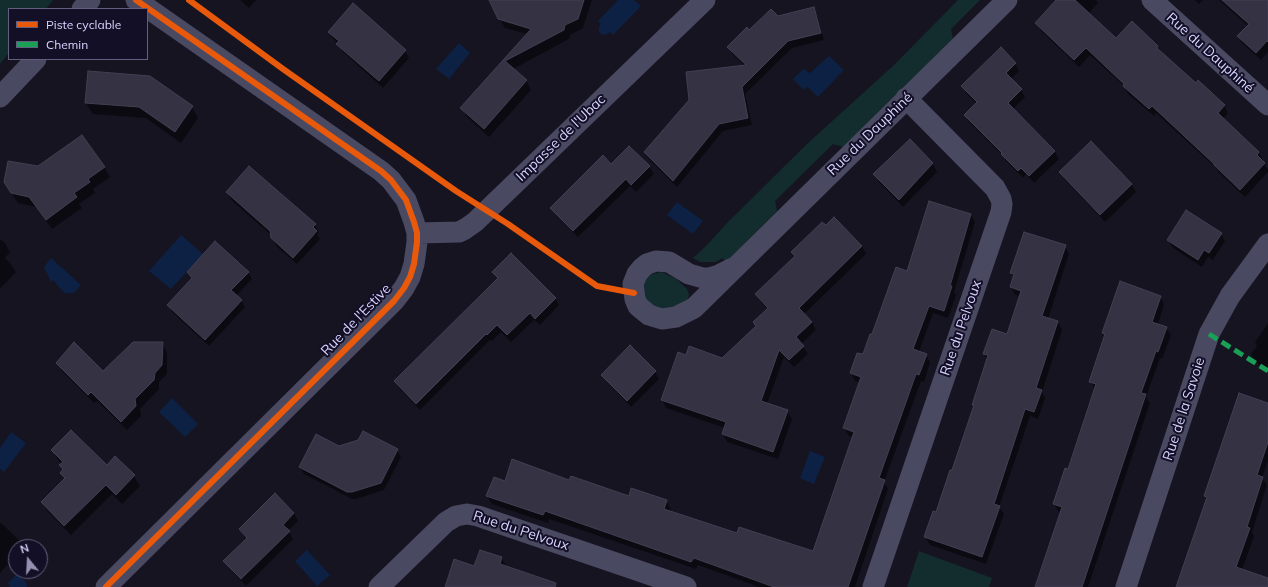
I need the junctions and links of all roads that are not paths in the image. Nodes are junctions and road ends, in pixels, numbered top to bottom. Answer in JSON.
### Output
{"nodes":[{"id":1,"x":90,"y":0,"type":"edge"},
{"id":2,"x":136,"y":0,"type":"edge"},
{"id":3,"x":1007,"y":0,"type":"edge"},
{"id":4,"x":1152,"y":0,"type":"edge"},
{"id":5,"x":695,"y":4,"type":"edge"},
{"id":6,"x":83,"y":8,"type":"edge"},
{"id":7,"x":147,"y":8,"type":"edge"},
{"id":8,"x":148,"y":8,"type":"edge"},
{"id":9,"x":35,"y":60,"type":"edge"},
{"id":10,"x":0,"y":96,"type":"edge"},
{"id":11,"x":906,"y":98,"type":"junction"},
{"id":12,"x":1268,"y":105,"type":"edge"},
{"id":13,"x":418,"y":233,"type":"junction"},
{"id":14,"x":1266,"y":250,"type":"edge"},
{"id":15,"x":734,"y":268,"type":"dead end"},
{"id":16,"x":106,"y":587,"type":"edge"},
{"id":17,"x":379,"y":587,"type":"edge"},
{"id":18,"x":686,"y":587,"type":"edge"},
{"id":19,"x":873,"y":587,"type":"edge"},
{"id":20,"x":1126,"y":587,"type":"edge"}],
"edges":[{"from":1,"to":6,"type":"street"},
{"from":2,"to":7,"type":"street","name":"Rue de l'Estive"},
{"from":3,"to":11,"type":"street","name":"Rue du Dauphiné"},
{"from":4,"to":12,"type":"street","name":"Rue du Dauphiné"},
{"from":5,"to":13,"type":"street","name":"Impasse de l'Ubac"},
{"from":8,"to":13,"type":"street","name":"Rue de l'Estive"},
{"from":9,"to":10,"type":"street"},
{"from":11,"to":15,"type":"street","name":"Rue du Dauphiné"},
{"from":11,"to":19,"type":"street","name":"Rue du Pelvoux"},
{"from":13,"to":16,"type":"street","name":"Rue de l'Estive"},
{"from":14,"to":20,"type":"street","name":"Rue de la Savoie"},
{"from":17,"to":18,"type":"street","name":"Rue du Pelvoux"}]}
